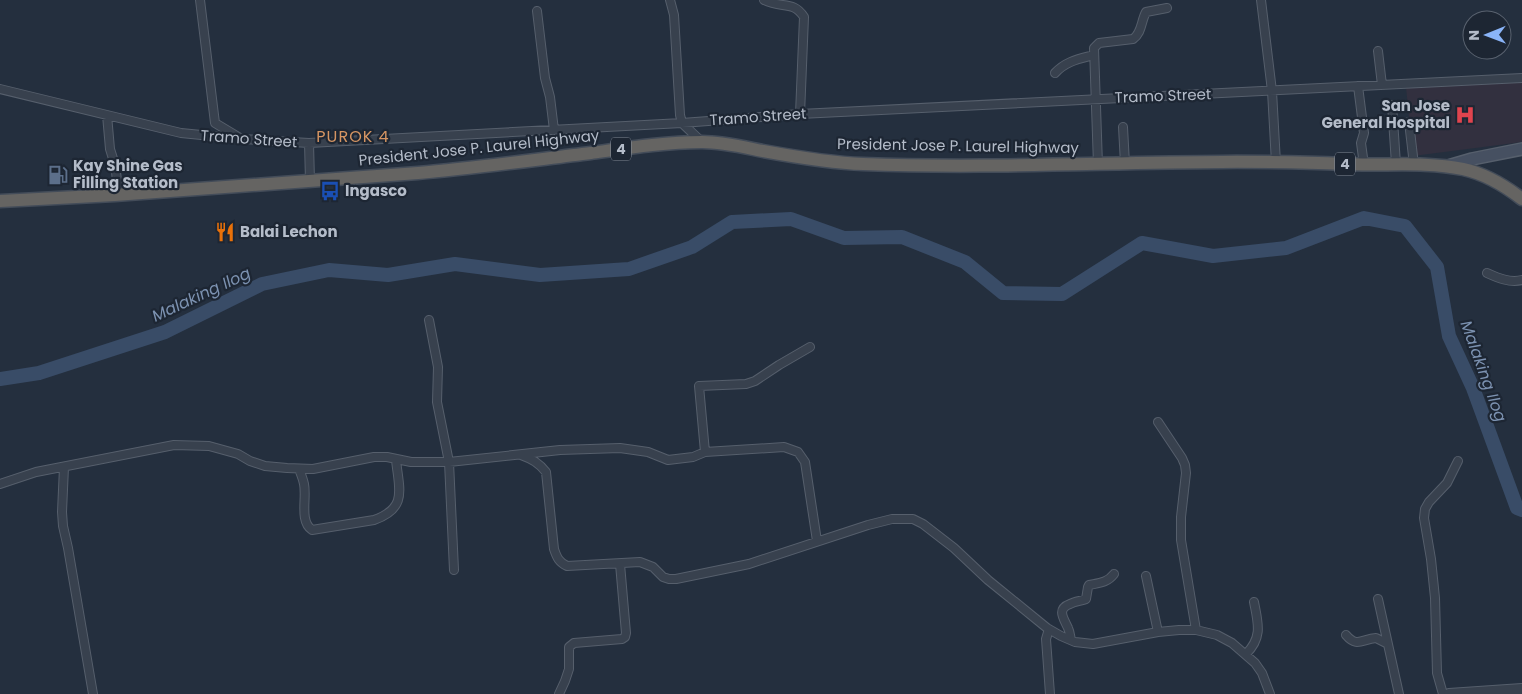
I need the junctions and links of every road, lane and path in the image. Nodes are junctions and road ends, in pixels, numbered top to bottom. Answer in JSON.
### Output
{"nodes":[{"id":1,"x":200,"y":0,"type":"edge"},
{"id":2,"x":670,"y":0,"type":"edge"},
{"id":3,"x":764,"y":0,"type":"edge"},
{"id":4,"x":1261,"y":0,"type":"edge"},
{"id":5,"x":1168,"y":8,"type":"dead end"},
{"id":6,"x":537,"y":11,"type":"dead end"},
{"id":7,"x":1378,"y":51,"type":"dead end"},
{"id":8,"x":1094,"y":55,"type":"junction"},
{"id":9,"x":1055,"y":73,"type":"dead end"},
{"id":10,"x":1522,"y":78,"type":"edge"},
{"id":11,"x":1382,"y":85,"type":"junction"},
{"id":12,"x":1358,"y":86,"type":"junction"},
{"id":13,"x":0,"y":88,"type":"edge"},
{"id":14,"x":1272,"y":91,"type":"junction"},
{"id":15,"x":1095,"y":99,"type":"junction"},
{"id":16,"x":1392,"y":105,"type":"dead end"},
{"id":17,"x":800,"y":114,"type":"junction"},
{"id":18,"x":107,"y":115,"type":"junction"},
{"id":19,"x":1409,"y":122,"type":"dead end"},
{"id":20,"x":682,"y":123,"type":"junction"},
{"id":21,"x":1123,"y":127,"type":"dead end"},
{"id":22,"x":554,"y":130,"type":"junction"},
{"id":23,"x":242,"y":139,"type":"junction"},
{"id":24,"x":702,"y":142,"type":"junction"},
{"id":25,"x":309,"y":143,"type":"junction"},
{"id":26,"x":1522,"y":149,"type":"edge"},
{"id":27,"x":1276,"y":162,"type":"junction"},
{"id":28,"x":1098,"y":164,"type":"junction"},
{"id":29,"x":1126,"y":164,"type":"junction"},
{"id":30,"x":1396,"y":164,"type":"junction"},
{"id":31,"x":1364,"y":165,"type":"junction"},
{"id":32,"x":1414,"y":165,"type":"junction"},
{"id":33,"x":1448,"y":166,"type":"junction"},
{"id":34,"x":310,"y":181,"type":"junction"},
{"id":35,"x":119,"y":195,"type":"junction"},
{"id":36,"x":1522,"y":199,"type":"edge"},
{"id":37,"x":0,"y":201,"type":"edge"},
{"id":38,"x":1487,"y":273,"type":"dead end"},
{"id":39,"x":1522,"y":280,"type":"edge"},
{"id":40,"x":429,"y":320,"type":"dead end"},
{"id":41,"x":810,"y":347,"type":"dead end"},
{"id":42,"x":1158,"y":422,"type":"dead end"},
{"id":43,"x":705,"y":452,"type":"junction"},
{"id":44,"x":521,"y":455,"type":"junction"},
{"id":45,"x":396,"y":460,"type":"junction"},
{"id":46,"x":1458,"y":461,"type":"dead end"},
{"id":47,"x":449,"y":462,"type":"junction"},
{"id":48,"x":64,"y":467,"type":"junction"},
{"id":49,"x":299,"y":468,"type":"junction"},
{"id":50,"x":0,"y":484,"type":"edge"},
{"id":51,"x":817,"y":541,"type":"junction"},
{"id":52,"x":620,"y":564,"type":"junction"},
{"id":53,"x":454,"y":570,"type":"dead end"},
{"id":54,"x":1114,"y":574,"type":"dead end"},
{"id":55,"x":1146,"y":576,"type":"dead end"},
{"id":56,"x":1378,"y":599,"type":"dead end"},
{"id":57,"x":1254,"y":602,"type":"dead end"},
{"id":58,"x":1049,"y":629,"type":"junction"},
{"id":59,"x":1196,"y":630,"type":"junction"},
{"id":60,"x":1158,"y":632,"type":"junction"},
{"id":61,"x":1346,"y":635,"type":"dead end"},
{"id":62,"x":1071,"y":640,"type":"junction"},
{"id":63,"x":1386,"y":643,"type":"junction"},
{"id":64,"x":1246,"y":654,"type":"junction"},
{"id":65,"x":1522,"y":689,"type":"edge"},
{"id":66,"x":93,"y":694,"type":"edge"},
{"id":67,"x":559,"y":694,"type":"edge"},
{"id":68,"x":1050,"y":694,"type":"edge"},
{"id":69,"x":1270,"y":694,"type":"edge"},
{"id":70,"x":1399,"y":694,"type":"edge"},
{"id":71,"x":1443,"y":694,"type":"edge"},
{"id":72,"x":1448,"y":694,"type":"edge"},
{"id":73,"x":1470,"y":694,"type":"edge"}],
"edges":[{"from":1,"to":23,"type":"street"},
{"from":2,"to":20,"type":"street"},
{"from":3,"to":17,"type":"street"},
{"from":4,"to":14,"type":"street"},
{"from":5,"to":8,"type":"street"},
{"from":6,"to":22,"type":"street"},
{"from":7,"to":11,"type":"street"},
{"from":8,"to":9,"type":"street"},
{"from":8,"to":15,"type":"street"},
{"from":10,"to":11,"type":"street","name":"Tramo Street"},
{"from":11,"to":12,"type":"street","name":"Tramo Street"},
{"from":12,"to":14,"type":"street","name":"Tramo Street"},
{"from":12,"to":31,"type":"street"},
{"from":13,"to":18,"type":"street","name":"Tramo Street"},
{"from":14,"to":15,"type":"street","name":"Tramo Street"},
{"from":14,"to":27,"type":"street"},
{"from":15,"to":17,"type":"street","name":"Tramo Street"},
{"from":15,"to":28,"type":"street"},
{"from":16,"to":30,"type":"street"},
{"from":17,"to":20,"type":"street","name":"Tramo Street"},
{"from":18,"to":23,"type":"street","name":"Tramo Street"},
{"from":18,"to":35,"type":"street"},
{"from":19,"to":32,"type":"street"},
{"from":20,"to":22,"type":"street","name":"Tramo Street"},
{"from":20,"to":24,"type":"street"},
{"from":21,"to":29,"type":"street"},
{"from":22,"to":25,"type":"street","name":"Tramo Street"},
{"from":23,"to":25,"type":"street","name":"Tramo Street"},
{"from":24,"to":28,"type":"highway","name":"President Jose P. Laurel Highway","number":"4"},
{"from":24,"to":34,"type":"highway","name":"President Jose P. Laurel Highway","number":"4"},
{"from":25,"to":34,"type":"street"},
{"from":26,"to":33,"type":"main road"},
{"from":27,"to":29,"type":"highway","name":"President Jose P. Laurel Highway","number":"4"},
{"from":27,"to":31,"type":"highway","name":"President Jose P. Laurel Highway","number":"4"},
{"from":28,"to":29,"type":"highway","name":"President Jose P. Laurel Highway","number":"4"},
{"from":30,"to":31,"type":"highway","name":"President Jose P. Laurel Highway","number":"4"},
{"from":30,"to":32,"type":"highway","name":"President Jose P. Laurel Highway","number":"4"},
{"from":32,"to":33,"type":"highway","name":"President Jose P. Laurel Highway","number":"4"},
{"from":33,"to":36,"type":"highway","name":"President Jose P. Laurel Highway","number":"4"},
{"from":34,"to":35,"type":"highway","name":"President Jose P. Laurel Highway","number":"4"},
{"from":35,"to":37,"type":"highway","name":"President Jose P. Laurel Highway","number":"4"},
{"from":38,"to":39,"type":"street"},
{"from":40,"to":47,"type":"street"},
{"from":41,"to":43,"type":"street"},
{"from":42,"to":59,"type":"street"},
{"from":43,"to":44,"type":"street"},
{"from":43,"to":51,"type":"street"},
{"from":44,"to":47,"type":"street"},
{"from":44,"to":52,"type":"street"},
{"from":45,"to":47,"type":"street"},
{"from":45,"to":49,"type":"street"},
{"from":45,"to":49,"type":"street"},
{"from":46,"to":71,"type":"street"},
{"from":47,"to":53,"type":"street"},
{"from":48,"to":49,"type":"street"},
{"from":48,"to":50,"type":"street"},
{"from":48,"to":66,"type":"street"},
{"from":51,"to":52,"type":"street"},
{"from":51,"to":58,"type":"street"},
{"from":52,"to":67,"type":"street"},
{"from":54,"to":62,"type":"street"},
{"from":55,"to":60,"type":"street"},
{"from":56,"to":63,"type":"street"},
{"from":57,"to":64,"type":"street"},
{"from":58,"to":62,"type":"street"},
{"from":58,"to":68,"type":"street"},
{"from":59,"to":60,"type":"street"},
{"from":59,"to":64,"type":"street"},
{"from":60,"to":62,"type":"street"},
{"from":61,"to":63,"type":"street"},
{"from":63,"to":70,"type":"street"},
{"from":64,"to":69,"type":"street"},
{"from":65,"to":73,"type":"street"},
{"from":72,"to":73,"type":"street"}]}
